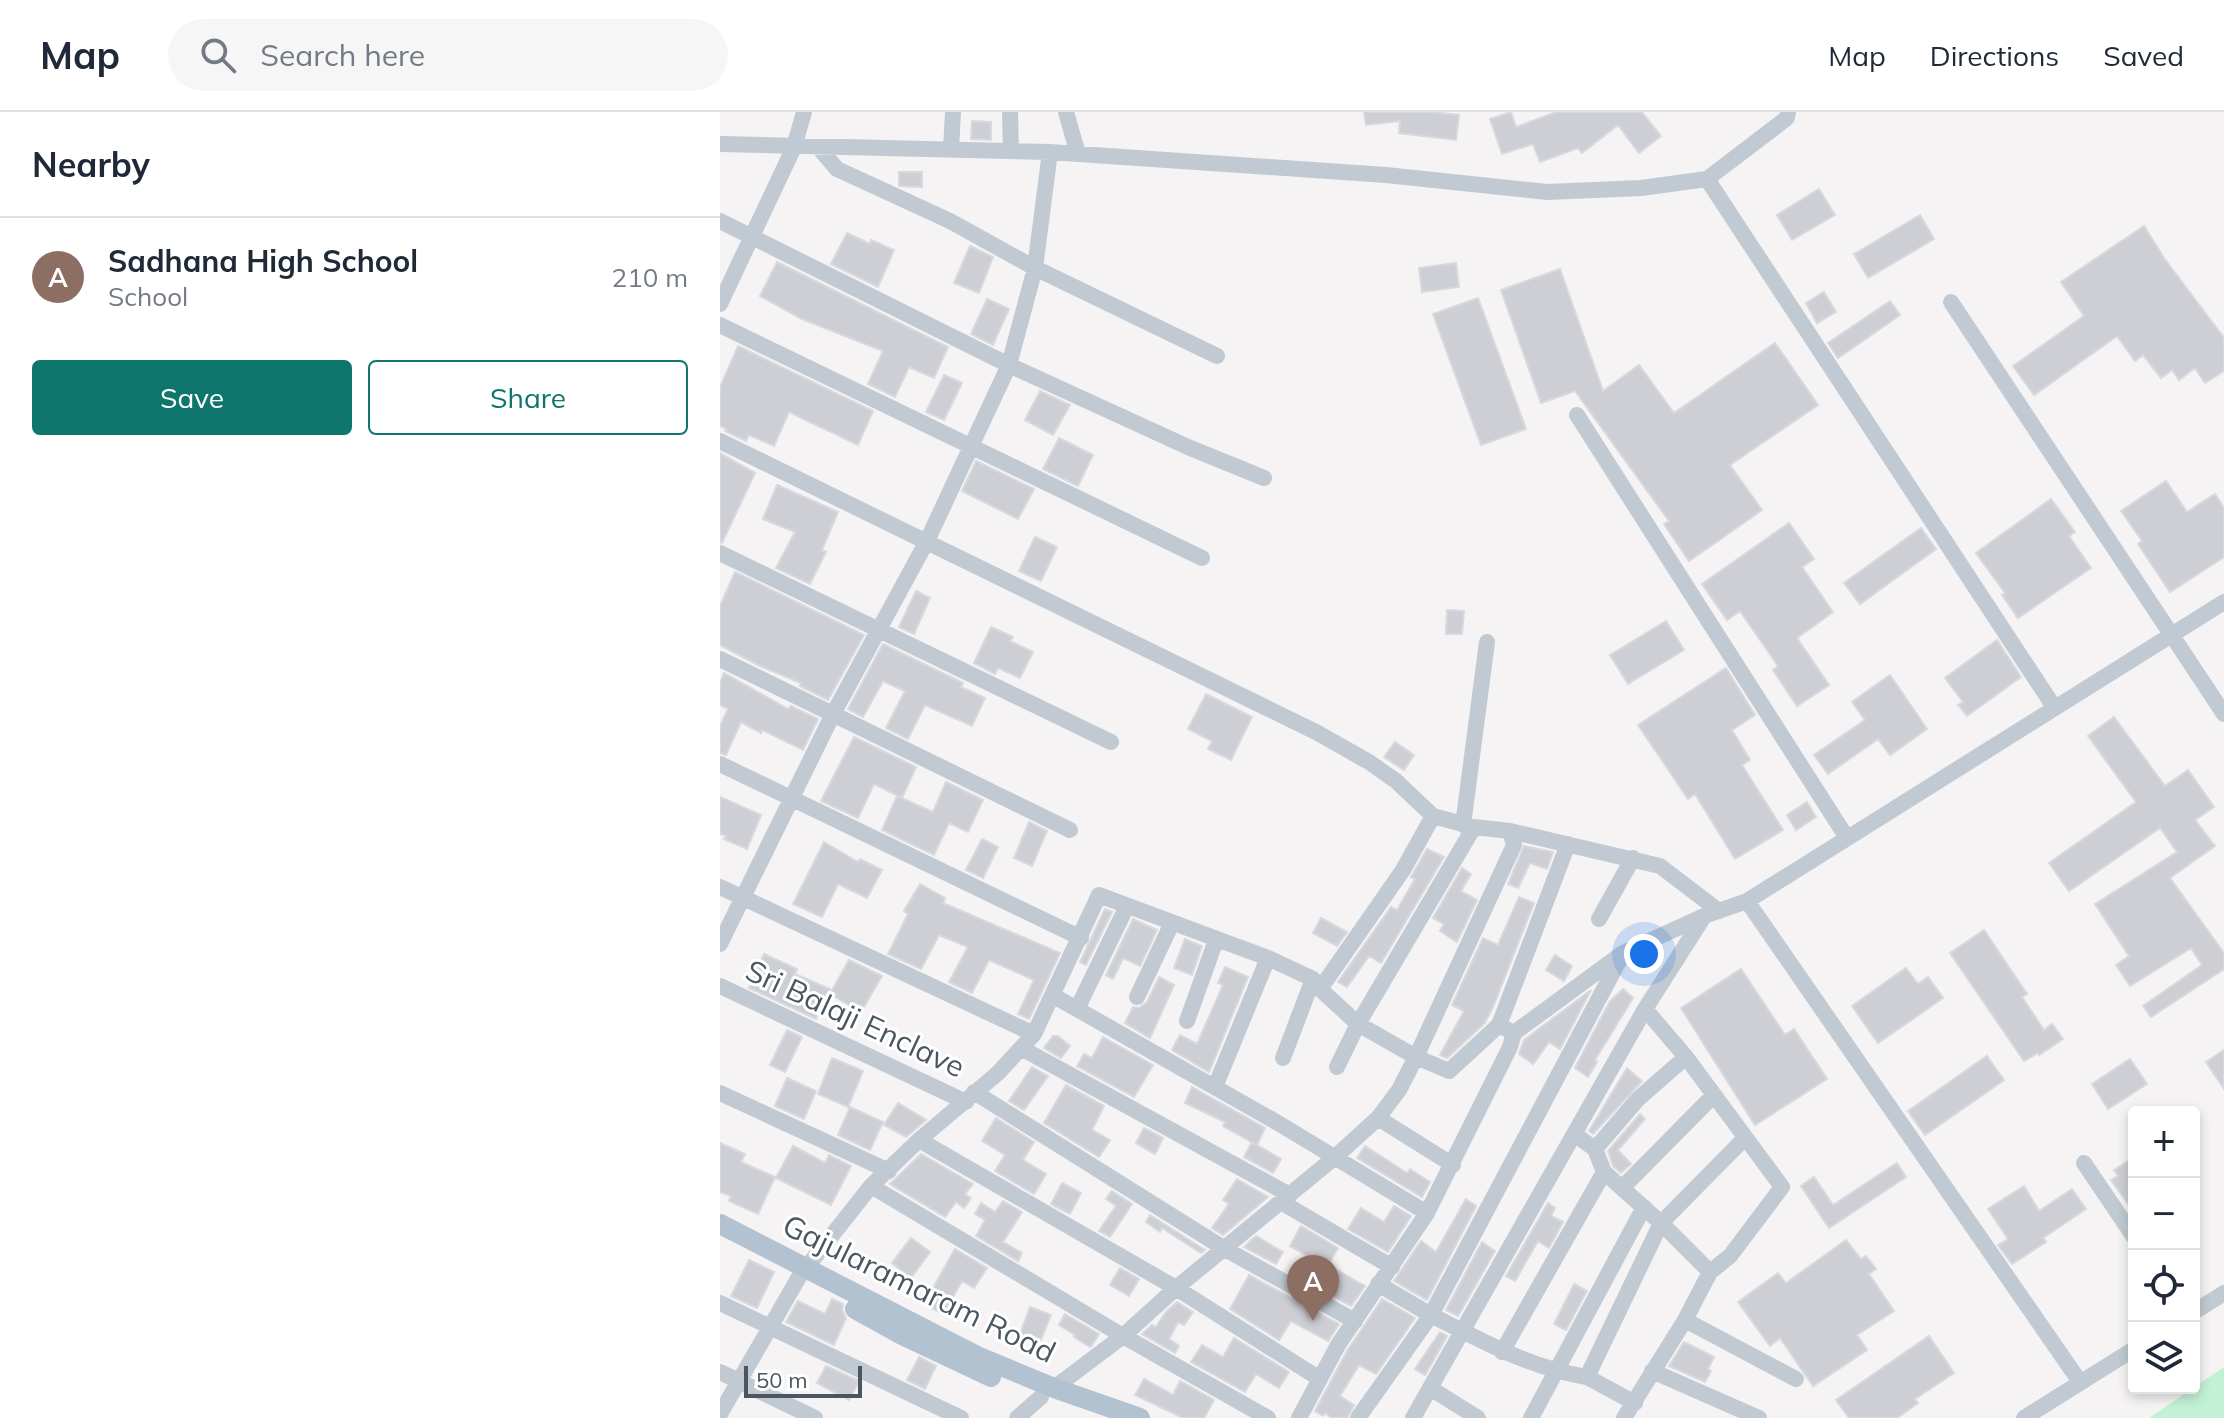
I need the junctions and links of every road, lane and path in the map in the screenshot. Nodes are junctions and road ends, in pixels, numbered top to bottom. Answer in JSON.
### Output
{"nodes":[{"id":1,"x":804,"y":112,"type":"edge"},
{"id":2,"x":953,"y":112,"type":"edge"},
{"id":3,"x":1010,"y":112,"type":"edge"},
{"id":4,"x":1066,"y":112,"type":"edge"},
{"id":5,"x":1788,"y":112,"type":"edge"},
{"id":6,"x":720,"y":144,"type":"edge"},
{"id":7,"x":794,"y":147,"type":"junction"},
{"id":8,"x":819,"y":148,"type":"junction"},
{"id":9,"x":951,"y":150,"type":"junction"},
{"id":10,"x":1011,"y":151,"type":"junction"},
{"id":11,"x":1050,"y":152,"type":"junction"},
{"id":12,"x":1078,"y":154,"type":"junction"},
{"id":13,"x":1707,"y":179,"type":"junction"},
{"id":14,"x":720,"y":221,"type":"edge"},
{"id":15,"x":751,"y":234,"type":"junction"},
{"id":16,"x":1035,"y":268,"type":"junction"},
{"id":17,"x":1951,"y":302,"type":"dead end"},
{"id":18,"x":720,"y":304,"type":"edge"},
{"id":19,"x":720,"y":325,"type":"edge"},
{"id":20,"x":1217,"y":356,"type":"dead end"},
{"id":21,"x":1009,"y":365,"type":"junction"},
{"id":22,"x":1577,"y":415,"type":"dead end"},
{"id":23,"x":720,"y":441,"type":"edge"},
{"id":24,"x":971,"y":449,"type":"junction"},
{"id":25,"x":1264,"y":478,"type":"dead end"},
{"id":26,"x":927,"y":541,"type":"junction"},
{"id":27,"x":720,"y":553,"type":"edge"},
{"id":28,"x":1202,"y":558,"type":"dead end"},
{"id":29,"x":2224,"y":602,"type":"edge"},
{"id":30,"x":878,"y":629,"type":"junction"},
{"id":31,"x":2171,"y":636,"type":"junction"},
{"id":32,"x":1487,"y":642,"type":"dead end"},
{"id":33,"x":720,"y":659,"type":"edge"},
{"id":34,"x":2054,"y":707,"type":"junction"},
{"id":35,"x":833,"y":714,"type":"junction"},
{"id":36,"x":2224,"y":714,"type":"edge"},
{"id":37,"x":1111,"y":742,"type":"dead end"},
{"id":38,"x":720,"y":764,"type":"edge"},
{"id":39,"x":792,"y":799,"type":"junction"},
{"id":40,"x":1433,"y":816,"type":"junction"},
{"id":41,"x":1468,"y":826,"type":"junction"},
{"id":42,"x":1070,"y":830,"type":"dead end"},
{"id":43,"x":1510,"y":831,"type":"junction"},
{"id":44,"x":1847,"y":838,"type":"junction"},
{"id":45,"x":1568,"y":844,"type":"junction"},
{"id":46,"x":1633,"y":858,"type":"junction"},
{"id":47,"x":720,"y":887,"type":"edge"},
{"id":48,"x":741,"y":898,"type":"junction"},
{"id":49,"x":1747,"y":901,"type":"junction"},
{"id":50,"x":1127,"y":906,"type":"junction"},
{"id":51,"x":1711,"y":914,"type":"junction"},
{"id":52,"x":1599,"y":919,"type":"dead end"},
{"id":53,"x":1172,"y":923,"type":"junction"},
{"id":54,"x":1081,"y":938,"type":"junction"},
{"id":55,"x":1216,"y":940,"type":"junction"},
{"id":56,"x":720,"y":944,"type":"edge"},
{"id":57,"x":1623,"y":953,"type":"junction"},
{"id":58,"x":1268,"y":958,"type":"junction"},
{"id":59,"x":1316,"y":984,"type":"junction"},
{"id":60,"x":720,"y":986,"type":"edge"},
{"id":61,"x":1054,"y":996,"type":"junction"},
{"id":62,"x":1137,"y":997,"type":"dead end"},
{"id":63,"x":1077,"y":1009,"type":"junction"},
{"id":64,"x":1645,"y":1009,"type":"junction"},
{"id":65,"x":1187,"y":1021,"type":"dead end"},
{"id":66,"x":1358,"y":1024,"type":"junction"},
{"id":67,"x":1506,"y":1029,"type":"junction"},
{"id":68,"x":1034,"y":1034,"type":"junction"},
{"id":69,"x":1021,"y":1048,"type":"junction"},
{"id":70,"x":1416,"y":1057,"type":"junction"},
{"id":71,"x":1686,"y":1057,"type":"junction"},
{"id":72,"x":1283,"y":1058,"type":"dead end"},
{"id":73,"x":1337,"y":1067,"type":"dead end"},
{"id":74,"x":1215,"y":1087,"type":"junction"},
{"id":75,"x":720,"y":1093,"type":"edge"},
{"id":76,"x":1714,"y":1095,"type":"junction"},
{"id":77,"x":970,"y":1097,"type":"junction"},
{"id":78,"x":1378,"y":1118,"type":"junction"},
{"id":79,"x":1574,"y":1134,"type":"junction"},
{"id":80,"x":1745,"y":1138,"type":"junction"},
{"id":81,"x":919,"y":1140,"type":"junction"},
{"id":82,"x":1595,"y":1149,"type":"junction"},
{"id":83,"x":1334,"y":1158,"type":"junction"},
{"id":84,"x":2084,"y":1163,"type":"dead end"},
{"id":85,"x":1453,"y":1165,"type":"junction"},
{"id":86,"x":889,"y":1171,"type":"junction"},
{"id":87,"x":1604,"y":1172,"type":"junction"},
{"id":88,"x":871,"y":1186,"type":"junction"},
{"id":89,"x":1622,"y":1188,"type":"junction"},
{"id":90,"x":1286,"y":1198,"type":"junction"},
{"id":91,"x":1644,"y":1207,"type":"junction"},
{"id":92,"x":1427,"y":1213,"type":"junction"},
{"id":93,"x":1661,"y":1223,"type":"junction"},
{"id":94,"x":720,"y":1224,"type":"edge"},
{"id":95,"x":2128,"y":1228,"type":"edge"},
{"id":96,"x":720,"y":1236,"type":"edge"},
{"id":97,"x":1225,"y":1249,"type":"junction"},
{"id":98,"x":1392,"y":1267,"type":"junction"},
{"id":99,"x":803,"y":1272,"type":"junction"},
{"id":100,"x":1710,"y":1272,"type":"junction"},
{"id":101,"x":1378,"y":1284,"type":"junction"},
{"id":102,"x":1176,"y":1288,"type":"junction"},
{"id":103,"x":2224,"y":1293,"type":"edge"},
{"id":104,"x":720,"y":1303,"type":"edge"},
{"id":105,"x":2200,"y":1308,"type":"edge"},
{"id":106,"x":1431,"y":1315,"type":"junction"},
{"id":107,"x":1685,"y":1320,"type":"junction"},
{"id":108,"x":1355,"y":1321,"type":"junction"},
{"id":109,"x":769,"y":1328,"type":"junction"},
{"id":110,"x":1462,"y":1331,"type":"junction"},
{"id":111,"x":1123,"y":1336,"type":"junction"},
{"id":112,"x":1502,"y":1352,"type":"junction"},
{"id":113,"x":2128,"y":1353,"type":"edge"},
{"id":114,"x":1652,"y":1371,"type":"junction"},
{"id":115,"x":720,"y":1372,"type":"edge"},
{"id":116,"x":1555,"y":1372,"type":"junction"},
{"id":117,"x":1587,"y":1377,"type":"junction"},
{"id":118,"x":1320,"y":1379,"type":"junction"},
{"id":119,"x":1796,"y":1379,"type":"dead end"},
{"id":120,"x":739,"y":1382,"type":"junction"},
{"id":121,"x":2080,"y":1382,"type":"junction"},
{"id":122,"x":1430,"y":1388,"type":"junction"},
{"id":123,"x":1048,"y":1392,"type":"junction"},
{"id":124,"x":1631,"y":1413,"type":"edge"},
{"id":125,"x":720,"y":1414,"type":"edge"},
{"id":126,"x":1473,"y":1416,"type":"edge"},
{"id":127,"x":815,"y":1418,"type":"edge"},
{"id":128,"x":961,"y":1418,"type":"edge"},
{"id":129,"x":1017,"y":1418,"type":"edge"},
{"id":130,"x":1099,"y":1418,"type":"edge"},
{"id":131,"x":1140,"y":1418,"type":"edge"},
{"id":132,"x":1268,"y":1418,"type":"edge"},
{"id":133,"x":1299,"y":1418,"type":"edge"},
{"id":134,"x":1358,"y":1418,"type":"edge"},
{"id":135,"x":1413,"y":1418,"type":"edge"},
{"id":136,"x":1531,"y":1418,"type":"edge"},
{"id":137,"x":1759,"y":1418,"type":"edge"},
{"id":138,"x":2024,"y":1418,"type":"edge"}],
"edges":[{"from":1,"to":7,"type":"street"},
{"from":2,"to":9,"type":"street"},
{"from":3,"to":10,"type":"street"},
{"from":4,"to":12,"type":"street"},
{"from":5,"to":13,"type":"street"},
{"from":6,"to":7,"type":"street"},
{"from":7,"to":8,"type":"street"},
{"from":7,"to":15,"type":"street"},
{"from":8,"to":9,"type":"street"},
{"from":8,"to":16,"type":"street"},
{"from":9,"to":10,"type":"street"},
{"from":10,"to":11,"type":"street"},
{"from":11,"to":12,"type":"street"},
{"from":11,"to":16,"type":"street"},
{"from":12,"to":13,"type":"street"},
{"from":13,"to":34,"type":"street"},
{"from":14,"to":15,"type":"street"},
{"from":15,"to":18,"type":"street"},
{"from":15,"to":21,"type":"street"},
{"from":16,"to":20,"type":"street"},
{"from":16,"to":21,"type":"street"},
{"from":17,"to":31,"type":"street"},
{"from":19,"to":24,"type":"street"},
{"from":21,"to":24,"type":"street"},
{"from":21,"to":25,"type":"street"},
{"from":22,"to":44,"type":"street"},
{"from":23,"to":26,"type":"street"},
{"from":24,"to":26,"type":"street"},
{"from":24,"to":28,"type":"street"},
{"from":26,"to":30,"type":"street"},
{"from":26,"to":40,"type":"street"},
{"from":27,"to":30,"type":"street"},
{"from":29,"to":31,"type":"street"},
{"from":30,"to":35,"type":"street"},
{"from":30,"to":37,"type":"street"},
{"from":31,"to":34,"type":"street"},
{"from":31,"to":36,"type":"street"},
{"from":32,"to":41,"type":"street"},
{"from":33,"to":35,"type":"street"},
{"from":34,"to":44,"type":"street"},
{"from":35,"to":39,"type":"street"},
{"from":35,"to":42,"type":"street"},
{"from":38,"to":39,"type":"street"},
{"from":39,"to":48,"type":"street"},
{"from":39,"to":54,"type":"street"},
{"from":40,"to":41,"type":"street"},
{"from":40,"to":59,"type":"street"},
{"from":41,"to":43,"type":"street"},
{"from":41,"to":66,"type":"street"},
{"from":43,"to":45,"type":"street"},
{"from":43,"to":70,"type":"street"},
{"from":44,"to":49,"type":"street"},
{"from":45,"to":46,"type":"street"},
{"from":45,"to":67,"type":"street"},
{"from":46,"to":51,"type":"street"},
{"from":46,"to":52,"type":"street"},
{"from":47,"to":48,"type":"street"},
{"from":48,"to":56,"type":"street"},
{"from":48,"to":68,"type":"street"},
{"from":49,"to":51,"type":"street"},
{"from":49,"to":121,"type":"street"},
{"from":50,"to":53,"type":"street"},
{"from":50,"to":54,"type":"street"},
{"from":50,"to":63,"type":"street"},
{"from":51,"to":57,"type":"street"},
{"from":51,"to":64,"type":"street"},
{"from":53,"to":55,"type":"street"},
{"from":53,"to":62,"type":"street"},
{"from":54,"to":61,"type":"street"},
{"from":55,"to":58,"type":"street"},
{"from":55,"to":65,"type":"street"},
{"from":57,"to":67,"type":"street"},
{"from":57,"to":106,"type":"street"},
{"from":58,"to":59,"type":"street"},
{"from":58,"to":74,"type":"street"},
{"from":59,"to":66,"type":"street"},
{"from":59,"to":72,"type":"street"},
{"from":60,"to":77,"type":"street","name":"Sri Balaji Enclave"},
{"from":61,"to":63,"type":"street"},
{"from":61,"to":68,"type":"street"},
{"from":63,"to":74,"type":"street"},
{"from":64,"to":71,"type":"street"},
{"from":64,"to":79,"type":"street"},
{"from":66,"to":70,"type":"street"},
{"from":66,"to":73,"type":"street"},
{"from":67,"to":70,"type":"street"},
{"from":67,"to":85,"type":"street"},
{"from":68,"to":69,"type":"street"},
{"from":69,"to":77,"type":"street"},
{"from":69,"to":90,"type":"street"},
{"from":70,"to":78,"type":"street"},
{"from":71,"to":76,"type":"street"},
{"from":71,"to":82,"type":"street"},
{"from":74,"to":83,"type":"street"},
{"from":75,"to":86,"type":"street"},
{"from":76,"to":80,"type":"street"},
{"from":76,"to":89,"type":"street"},
{"from":77,"to":81,"type":"street"},
{"from":77,"to":97,"type":"street","name":"Sri Balaji Enclave"},
{"from":78,"to":83,"type":"street"},
{"from":78,"to":85,"type":"street"},
{"from":79,"to":82,"type":"street"},
{"from":79,"to":110,"type":"street"},
{"from":80,"to":93,"type":"street"},
{"from":80,"to":100,"type":"street"},
{"from":81,"to":86,"type":"street"},
{"from":81,"to":102,"type":"street"},
{"from":82,"to":87,"type":"street"},
{"from":83,"to":90,"type":"street"},
{"from":83,"to":92,"type":"street"},
{"from":84,"to":95,"type":"street"},
{"from":85,"to":92,"type":"street"},
{"from":86,"to":88,"type":"street"},
{"from":87,"to":89,"type":"street"},
{"from":87,"to":112,"type":"street"},
{"from":88,"to":99,"type":"street"},
{"from":88,"to":111,"type":"street"},
{"from":89,"to":91,"type":"street"},
{"from":90,"to":97,"type":"street"},
{"from":90,"to":98,"type":"street"},
{"from":91,"to":93,"type":"street"},
{"from":91,"to":116,"type":"street"},
{"from":92,"to":98,"type":"street"},
{"from":93,"to":100,"type":"street"},
{"from":93,"to":117,"type":"street"},
{"from":94,"to":99,"type":"main road","name":"Gajularamaram Road"},
{"from":96,"to":99,"type":"main road","name":"Gajularamaram Road"},
{"from":97,"to":102,"type":"street"},
{"from":97,"to":108,"type":"street","name":"Sri Balaji Enclave"},
{"from":98,"to":101,"type":"street"},
{"from":99,"to":109,"type":"street"},
{"from":99,"to":123,"type":"main road","name":"Gajularamaram Road"},
{"from":100,"to":107,"type":"street"},
{"from":101,"to":106,"type":"street"},
{"from":101,"to":108,"type":"street"},
{"from":102,"to":111,"type":"street"},
{"from":102,"to":118,"type":"street"},
{"from":103,"to":105,"type":"street"},
{"from":104,"to":109,"type":"street"},
{"from":106,"to":110,"type":"street"},
{"from":106,"to":134,"type":"street"},
{"from":107,"to":114,"type":"street"},
{"from":107,"to":119,"type":"street"},
{"from":108,"to":118,"type":"street"},
{"from":109,"to":120,"type":"street"},
{"from":109,"to":128,"type":"street"},
{"from":110,"to":112,"type":"street"},
{"from":110,"to":122,"type":"street"},
{"from":111,"to":123,"type":"street"},
{"from":111,"to":132,"type":"street"},
{"from":112,"to":116,"type":"street"},
{"from":113,"to":121,"type":"street"},
{"from":114,"to":124,"type":"street"},
{"from":114,"to":137,"type":"street"},
{"from":115,"to":120,"type":"street"},
{"from":116,"to":117,"type":"street"},
{"from":116,"to":136,"type":"street"},
{"from":117,"to":124,"type":"street"},
{"from":118,"to":133,"type":"street"},
{"from":120,"to":125,"type":"street"},
{"from":120,"to":127,"type":"street"},
{"from":121,"to":138,"type":"street"},
{"from":122,"to":126,"type":"street"},
{"from":122,"to":135,"type":"street"},
{"from":123,"to":129,"type":"street"},
{"from":123,"to":130,"type":"main road","name":"Gajularamaram Road"},
{"from":123,"to":131,"type":"main road","name":"Gajularamaram Road"}]}
